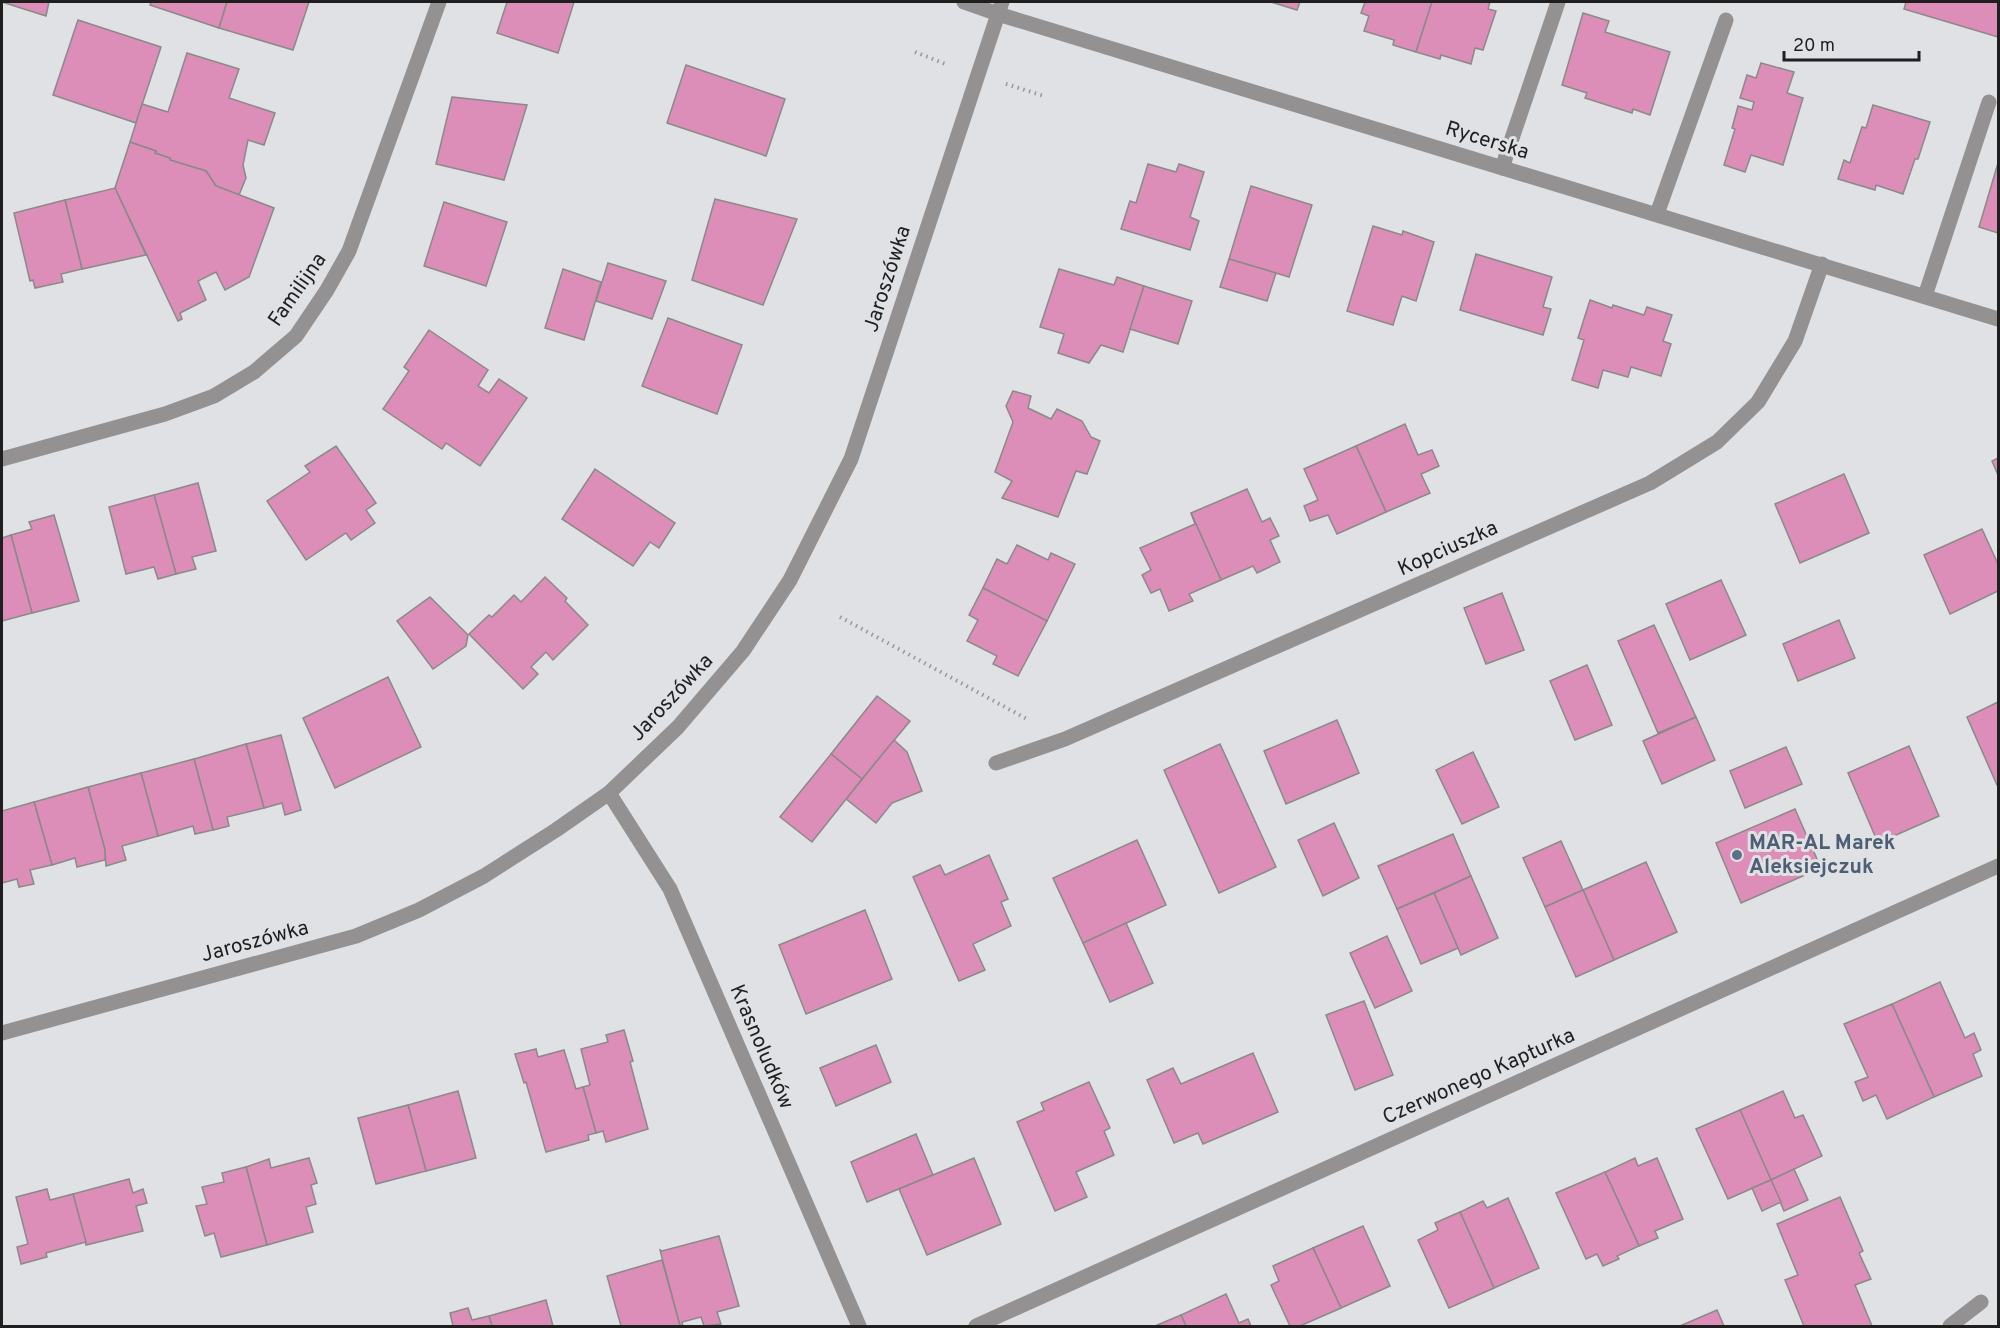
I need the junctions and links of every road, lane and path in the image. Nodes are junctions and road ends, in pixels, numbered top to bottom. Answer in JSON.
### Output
{"nodes":[{"id":1,"x":439,"y":2,"type":"edge"},
{"id":2,"x":964,"y":2,"type":"edge"},
{"id":3,"x":1558,"y":2,"type":"edge"},
{"id":4,"x":1000,"y":8,"type":"edge"},
{"id":5,"x":1725,"y":20,"type":"dead end"},
{"id":6,"x":1989,"y":102,"type":"dead end"},
{"id":7,"x":1502,"y":168,"type":"junction"},
{"id":8,"x":1658,"y":214,"type":"junction"},
{"id":9,"x":1822,"y":264,"type":"junction"},
{"id":10,"x":1925,"y":296,"type":"junction"},
{"id":11,"x":1998,"y":320,"type":"edge"},
{"id":12,"x":2,"y":459,"type":"edge"},
{"id":13,"x":840,"y":617,"type":"dead end"},
{"id":14,"x":1065,"y":739,"type":"junction"},
{"id":15,"x":996,"y":763,"type":"dead end"},
{"id":16,"x":609,"y":794,"type":"junction"},
{"id":17,"x":1998,"y":866,"type":"edge"},
{"id":18,"x":2,"y":1033,"type":"edge"},
{"id":19,"x":1981,"y":1302,"type":"dead end"},
{"id":20,"x":859,"y":1326,"type":"edge"},
{"id":21,"x":976,"y":1326,"type":"edge"},
{"id":22,"x":1950,"y":1326,"type":"edge"}],
"edges":[{"from":1,"to":12,"type":"street","name":"Familijna"},
{"from":2,"to":4,"type":"street","name":"Rycerska"},
{"from":3,"to":7,"type":"street"},
{"from":4,"to":7,"type":"street","name":"Rycerska"},
{"from":4,"to":16,"type":"street","name":"Jaroszówka"},
{"from":5,"to":8,"type":"street"},
{"from":6,"to":10,"type":"street"},
{"from":7,"to":8,"type":"street","name":"Rycerska"},
{"from":8,"to":9,"type":"street","name":"Rycerska"},
{"from":9,"to":10,"type":"street","name":"Rycerska"},
{"from":9,"to":14,"type":"street","name":"Kopciuszka"},
{"from":10,"to":11,"type":"street","name":"Rycerska"},
{"from":13,"to":14,"type":"path"},
{"from":14,"to":15,"type":"street","name":"Kopciuszka"},
{"from":16,"to":18,"type":"street","name":"Jaroszówka"},
{"from":16,"to":20,"type":"street","name":"Krasnoludków"},
{"from":17,"to":21,"type":"street","name":"Czerwonego Kapturka"},
{"from":19,"to":22,"type":"street"}]}
